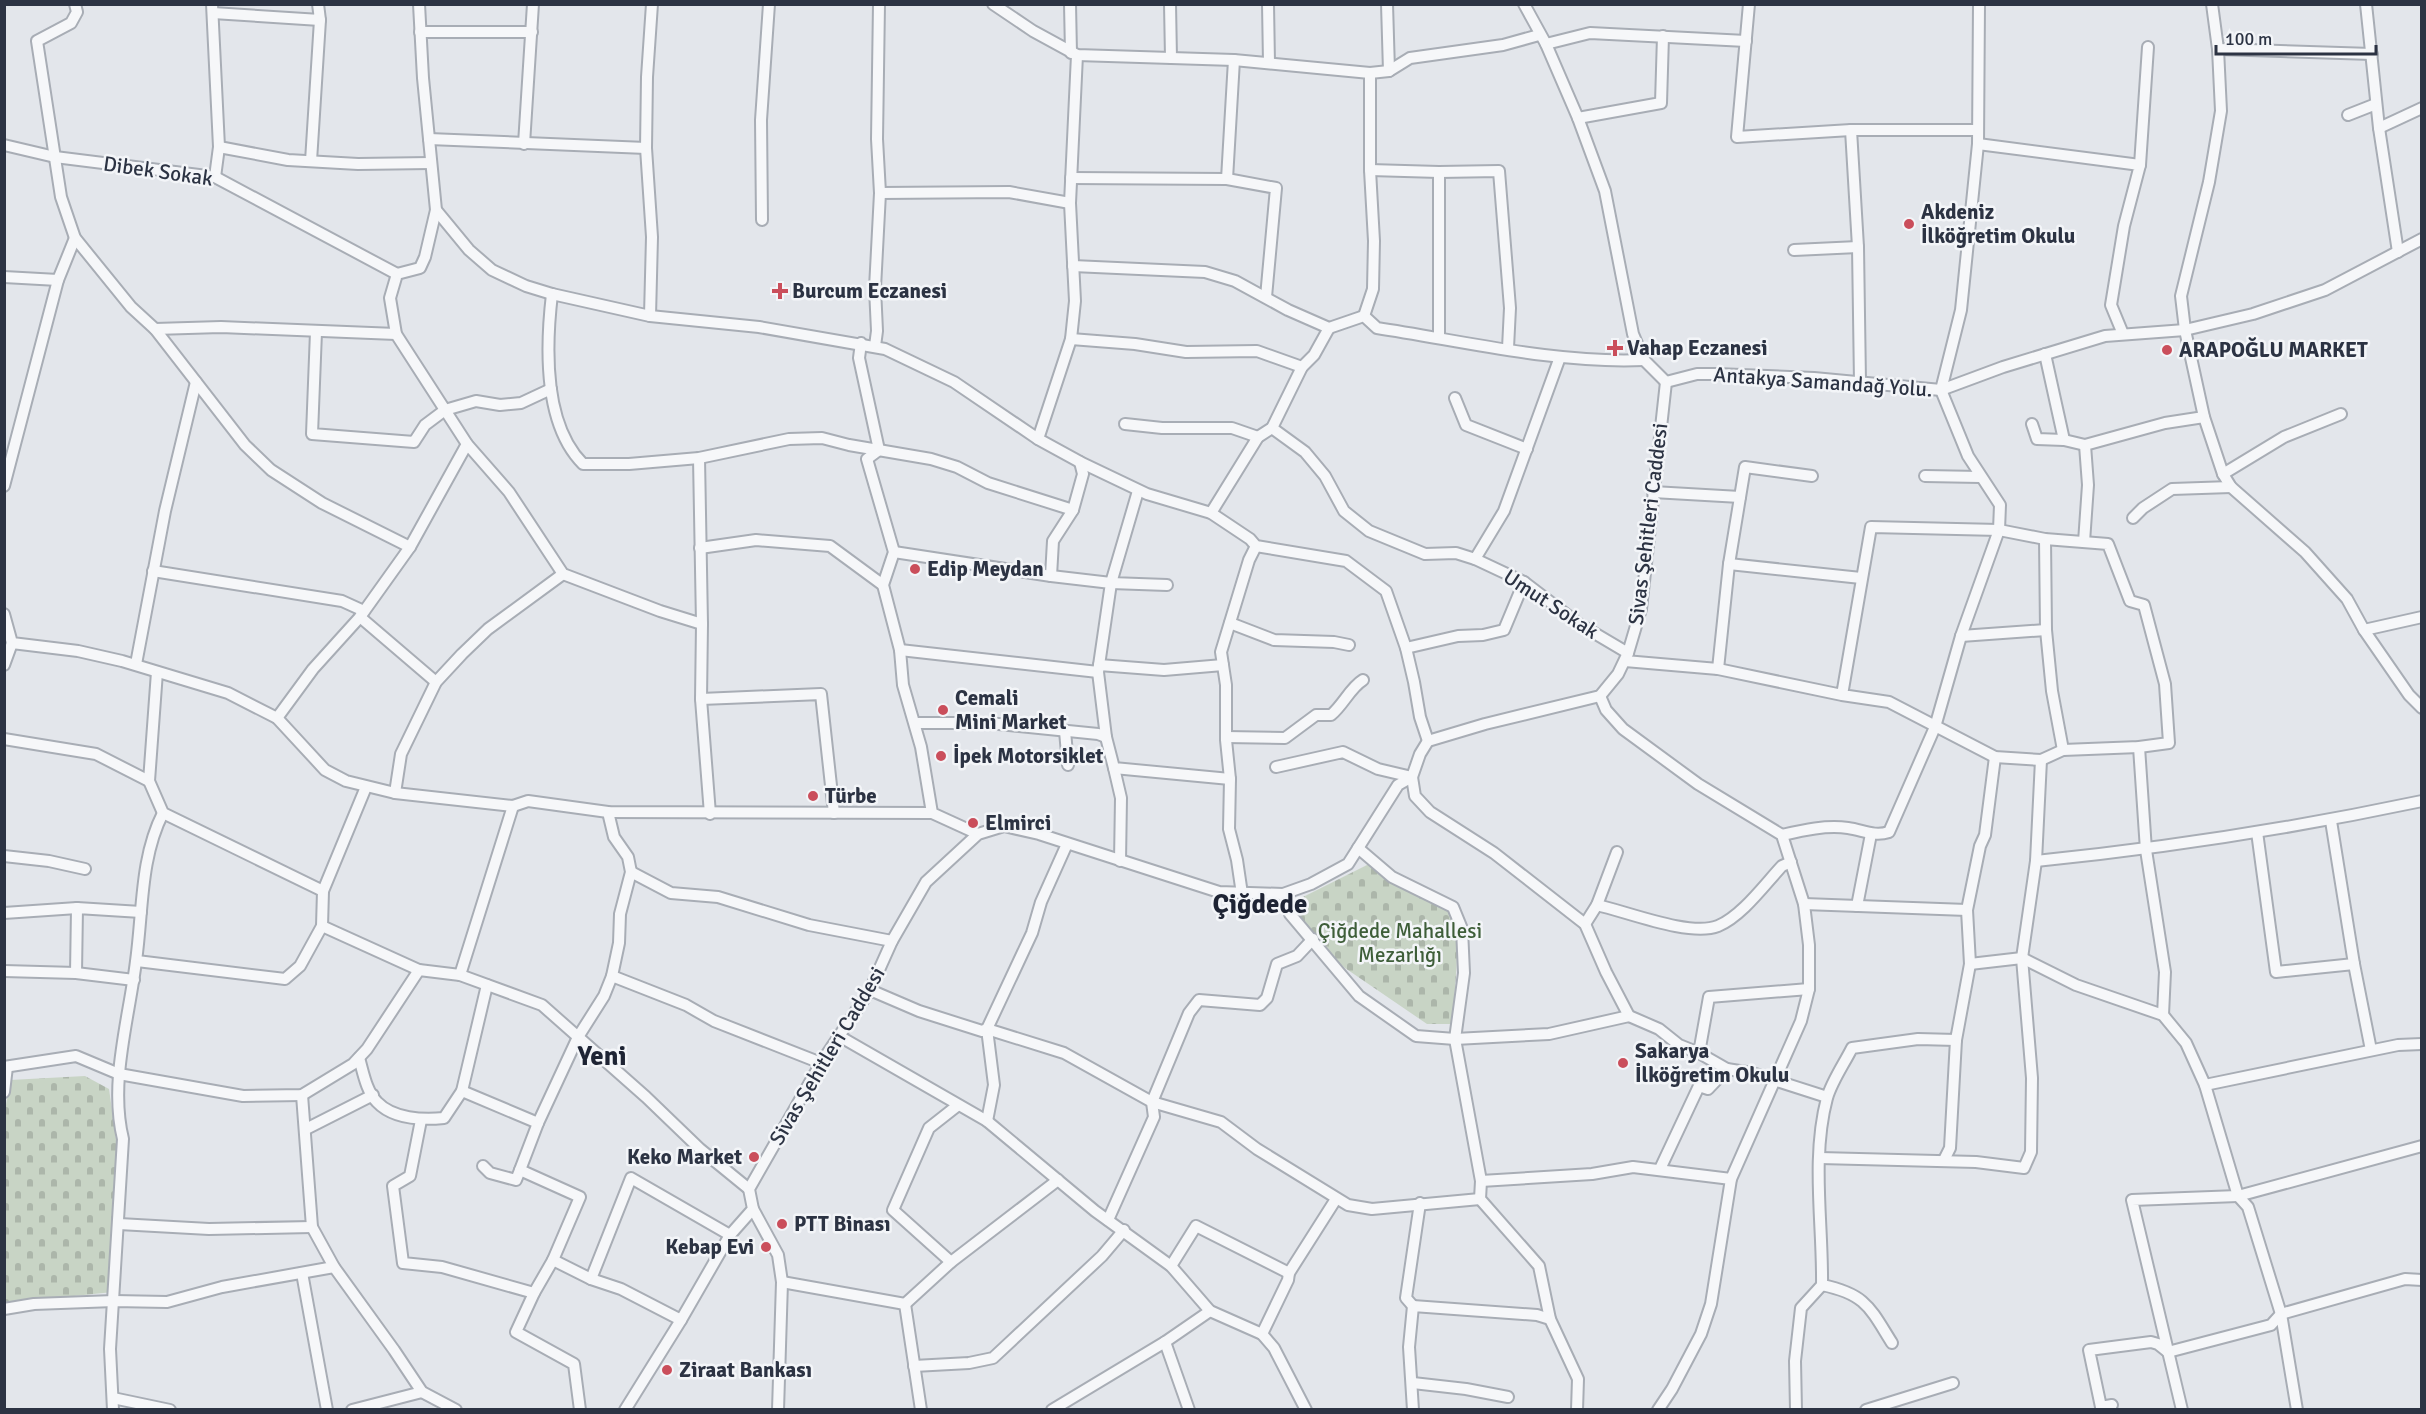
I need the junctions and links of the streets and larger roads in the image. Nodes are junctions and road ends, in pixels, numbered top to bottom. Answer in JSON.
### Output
{"nodes":[{"id":1,"x":75,"y":4,"type":"edge"},
{"id":2,"x":318,"y":4,"type":"edge"},
{"id":3,"x":419,"y":4,"type":"edge"},
{"id":4,"x":532,"y":4,"type":"edge"},
{"id":5,"x":652,"y":4,"type":"edge"},
{"id":6,"x":769,"y":4,"type":"edge"},
{"id":7,"x":879,"y":4,"type":"edge"},
{"id":8,"x":993,"y":4,"type":"edge"},
{"id":9,"x":1070,"y":4,"type":"edge"},
{"id":10,"x":1170,"y":4,"type":"edge"},
{"id":11,"x":1269,"y":4,"type":"edge"},
{"id":12,"x":1387,"y":4,"type":"edge"},
{"id":13,"x":1524,"y":4,"type":"edge"},
{"id":14,"x":1749,"y":4,"type":"edge"},
{"id":15,"x":1979,"y":4,"type":"edge"},
{"id":16,"x":2212,"y":4,"type":"edge"},
{"id":17,"x":2366,"y":4,"type":"edge"},
{"id":18,"x":212,"y":9,"type":"edge"},
{"id":19,"x":320,"y":20,"type":"junction"},
{"id":20,"x":420,"y":32,"type":"junction"},
{"id":21,"x":532,"y":32,"type":"junction"},
{"id":22,"x":1663,"y":36,"type":"junction"},
{"id":23,"x":1542,"y":40,"type":"junction"},
{"id":24,"x":1746,"y":41,"type":"junction"},
{"id":25,"x":2148,"y":47,"type":"dead end"},
{"id":26,"x":2218,"y":49,"type":"junction"},
{"id":27,"x":1074,"y":54,"type":"junction"},
{"id":28,"x":2372,"y":54,"type":"junction"},
{"id":29,"x":1170,"y":58,"type":"junction"},
{"id":30,"x":1234,"y":60,"type":"junction"},
{"id":31,"x":1269,"y":63,"type":"junction"},
{"id":32,"x":1389,"y":71,"type":"junction"},
{"id":33,"x":1370,"y":73,"type":"junction"},
{"id":34,"x":2376,"y":104,"type":"junction"},
{"id":35,"x":2421,"y":108,"type":"edge"},
{"id":36,"x":2348,"y":115,"type":"dead end"},
{"id":37,"x":1578,"y":118,"type":"junction"},
{"id":38,"x":2379,"y":128,"type":"junction"},
{"id":39,"x":1851,"y":130,"type":"junction"},
{"id":40,"x":1977,"y":130,"type":"junction"},
{"id":41,"x":429,"y":139,"type":"junction"},
{"id":42,"x":524,"y":144,"type":"junction"},
{"id":43,"x":1978,"y":144,"type":"junction"},
{"id":44,"x":4,"y":145,"type":"edge"},
{"id":45,"x":219,"y":147,"type":"junction"},
{"id":46,"x":645,"y":148,"type":"junction"},
{"id":47,"x":56,"y":157,"type":"junction"},
{"id":48,"x":311,"y":161,"type":"junction"},
{"id":49,"x":431,"y":163,"type":"junction"},
{"id":50,"x":2139,"y":165,"type":"junction"},
{"id":51,"x":1370,"y":170,"type":"junction"},
{"id":52,"x":1439,"y":172,"type":"junction"},
{"id":53,"x":214,"y":177,"type":"junction"},
{"id":54,"x":1071,"y":178,"type":"junction"},
{"id":55,"x":1227,"y":179,"type":"junction"},
{"id":56,"x":880,"y":193,"type":"junction"},
{"id":57,"x":1070,"y":203,"type":"junction"},
{"id":58,"x":436,"y":210,"type":"junction"},
{"id":59,"x":762,"y":220,"type":"dead end"},
{"id":60,"x":75,"y":238,"type":"junction"},
{"id":61,"x":2421,"y":239,"type":"edge"},
{"id":62,"x":1858,"y":248,"type":"junction"},
{"id":63,"x":1794,"y":250,"type":"dead end"},
{"id":64,"x":2398,"y":252,"type":"junction"},
{"id":65,"x":1073,"y":266,"type":"junction"},
{"id":66,"x":398,"y":274,"type":"junction"},
{"id":67,"x":4,"y":278,"type":"edge"},
{"id":68,"x":58,"y":280,"type":"junction"},
{"id":69,"x":552,"y":294,"type":"junction"},
{"id":70,"x":1266,"y":297,"type":"junction"},
{"id":71,"x":650,"y":315,"type":"junction"},
{"id":72,"x":1364,"y":316,"type":"junction"},
{"id":73,"x":1329,"y":328,"type":"junction"},
{"id":74,"x":155,"y":329,"type":"junction"},
{"id":75,"x":2185,"y":330,"type":"junction"},
{"id":76,"x":316,"y":332,"type":"junction"},
{"id":77,"x":396,"y":334,"type":"junction"},
{"id":78,"x":2123,"y":334,"type":"junction"},
{"id":79,"x":1439,"y":337,"type":"junction"},
{"id":80,"x":1071,"y":339,"type":"junction"},
{"id":81,"x":861,"y":343,"type":"junction"},
{"id":82,"x":875,"y":346,"type":"junction"},
{"id":83,"x":1508,"y":348,"type":"junction"},
{"id":84,"x":2045,"y":354,"type":"junction"},
{"id":85,"x":1560,"y":357,"type":"junction"},
{"id":86,"x":1644,"y":360,"type":"junction"},
{"id":87,"x":1302,"y":367,"type":"junction"},
{"id":88,"x":196,"y":382,"type":"junction"},
{"id":89,"x":1666,"y":382,"type":"junction"},
{"id":90,"x":1860,"y":382,"type":"junction"},
{"id":91,"x":551,"y":389,"type":"junction"},
{"id":92,"x":1941,"y":390,"type":"junction"},
{"id":93,"x":1455,"y":398,"type":"dead end"},
{"id":94,"x":445,"y":410,"type":"junction"},
{"id":95,"x":2342,"y":414,"type":"dead end"},
{"id":96,"x":2205,"y":417,"type":"junction"},
{"id":97,"x":1125,"y":424,"type":"dead end"},
{"id":98,"x":2032,"y":424,"type":"dead end"},
{"id":99,"x":1272,"y":428,"type":"junction"},
{"id":100,"x":1258,"y":437,"type":"junction"},
{"id":101,"x":1038,"y":439,"type":"junction"},
{"id":102,"x":2064,"y":440,"type":"junction"},
{"id":103,"x":467,"y":444,"type":"junction"},
{"id":104,"x":2085,"y":444,"type":"junction"},
{"id":105,"x":1527,"y":449,"type":"junction"},
{"id":106,"x":879,"y":450,"type":"junction"},
{"id":107,"x":699,"y":458,"type":"junction"},
{"id":108,"x":1080,"y":462,"type":"junction"},
{"id":109,"x":2223,"y":474,"type":"junction"},
{"id":110,"x":1812,"y":476,"type":"dead end"},
{"id":111,"x":1925,"y":476,"type":"dead end"},
{"id":112,"x":1980,"y":477,"type":"junction"},
{"id":113,"x":4,"y":486,"type":"edge"},
{"id":114,"x":2231,"y":487,"type":"junction"},
{"id":115,"x":1138,"y":491,"type":"junction"},
{"id":116,"x":1653,"y":492,"type":"junction"},
{"id":117,"x":1740,"y":497,"type":"junction"},
{"id":118,"x":1073,"y":510,"type":"junction"},
{"id":119,"x":1211,"y":513,"type":"junction"},
{"id":120,"x":2133,"y":518,"type":"dead end"},
{"id":121,"x":1999,"y":530,"type":"junction"},
{"id":122,"x":2045,"y":539,"type":"junction"},
{"id":123,"x":2084,"y":542,"type":"junction"},
{"id":124,"x":1256,"y":546,"type":"junction"},
{"id":125,"x":410,"y":547,"type":"junction"},
{"id":126,"x":700,"y":548,"type":"junction"},
{"id":127,"x":894,"y":552,"type":"junction"},
{"id":128,"x":1475,"y":559,"type":"junction"},
{"id":129,"x":1730,"y":564,"type":"junction"},
{"id":130,"x":153,"y":571,"type":"junction"},
{"id":131,"x":563,"y":574,"type":"junction"},
{"id":132,"x":1051,"y":576,"type":"junction"},
{"id":133,"x":1861,"y":578,"type":"junction"},
{"id":134,"x":1524,"y":582,"type":"junction"},
{"id":135,"x":1111,"y":583,"type":"junction"},
{"id":136,"x":883,"y":585,"type":"junction"},
{"id":137,"x":1167,"y":585,"type":"dead end"},
{"id":138,"x":4,"y":614,"type":"edge"},
{"id":139,"x":362,"y":614,"type":"junction"},
{"id":140,"x":2421,"y":617,"type":"edge"},
{"id":141,"x":1230,"y":623,"type":"junction"},
{"id":142,"x":702,"y":624,"type":"junction"},
{"id":143,"x":2046,"y":630,"type":"junction"},
{"id":144,"x":2364,"y":630,"type":"junction"},
{"id":145,"x":1960,"y":636,"type":"junction"},
{"id":146,"x":12,"y":643,"type":"junction"},
{"id":147,"x":1348,"y":645,"type":"dead end"},
{"id":148,"x":1406,"y":648,"type":"junction"},
{"id":149,"x":900,"y":650,"type":"junction"},
{"id":150,"x":1626,"y":657,"type":"junction"},
{"id":151,"x":136,"y":664,"type":"junction"},
{"id":152,"x":4,"y":665,"type":"edge"},
{"id":153,"x":1223,"y":665,"type":"junction"},
{"id":154,"x":1099,"y":668,"type":"junction"},
{"id":155,"x":1718,"y":669,"type":"junction"},
{"id":156,"x":157,"y":672,"type":"junction"},
{"id":157,"x":1364,"y":680,"type":"dead end"},
{"id":158,"x":436,"y":682,"type":"junction"},
{"id":159,"x":1842,"y":695,"type":"junction"},
{"id":160,"x":1600,"y":696,"type":"junction"},
{"id":161,"x":701,"y":699,"type":"junction"},
{"id":162,"x":2421,"y":708,"type":"edge"},
{"id":163,"x":277,"y":718,"type":"junction"},
{"id":164,"x":916,"y":723,"type":"junction"},
{"id":165,"x":1935,"y":728,"type":"junction"},
{"id":166,"x":1065,"y":731,"type":"junction"},
{"id":167,"x":1106,"y":737,"type":"junction"},
{"id":168,"x":1226,"y":737,"type":"junction"},
{"id":169,"x":4,"y":740,"type":"edge"},
{"id":170,"x":1428,"y":741,"type":"junction"},
{"id":171,"x":2139,"y":747,"type":"junction"},
{"id":172,"x":2063,"y":750,"type":"junction"},
{"id":173,"x":1995,"y":758,"type":"junction"},
{"id":174,"x":2041,"y":760,"type":"junction"},
{"id":175,"x":1068,"y":765,"type":"dead end"},
{"id":176,"x":1276,"y":767,"type":"dead end"},
{"id":177,"x":1114,"y":768,"type":"junction"},
{"id":178,"x":1412,"y":777,"type":"junction"},
{"id":179,"x":1230,"y":779,"type":"junction"},
{"id":180,"x":149,"y":781,"type":"junction"},
{"id":181,"x":366,"y":787,"type":"junction"},
{"id":182,"x":395,"y":792,"type":"junction"},
{"id":183,"x":2421,"y":801,"type":"edge"},
{"id":184,"x":513,"y":806,"type":"junction"},
{"id":185,"x":608,"y":812,"type":"junction"},
{"id":186,"x":163,"y":813,"type":"junction"},
{"id":187,"x":834,"y":813,"type":"junction"},
{"id":188,"x":932,"y":813,"type":"junction"},
{"id":189,"x":710,"y":814,"type":"junction"},
{"id":190,"x":2331,"y":821,"type":"junction"},
{"id":191,"x":2257,"y":832,"type":"junction"},
{"id":192,"x":978,"y":834,"type":"junction"},
{"id":193,"x":1871,"y":834,"type":"junction"},
{"id":194,"x":1782,"y":835,"type":"junction"},
{"id":195,"x":1067,"y":844,"type":"junction"},
{"id":196,"x":1358,"y":849,"type":"junction"},
{"id":197,"x":2146,"y":850,"type":"junction"},
{"id":198,"x":1617,"y":852,"type":"dead end"},
{"id":199,"x":4,"y":856,"type":"edge"},
{"id":200,"x":1120,"y":861,"type":"junction"},
{"id":201,"x":2036,"y":861,"type":"junction"},
{"id":202,"x":1791,"y":862,"type":"junction"},
{"id":203,"x":85,"y":869,"type":"dead end"},
{"id":204,"x":631,"y":872,"type":"junction"},
{"id":205,"x":323,"y":891,"type":"junction"},
{"id":206,"x":1242,"y":894,"type":"junction"},
{"id":207,"x":1283,"y":894,"type":"junction"},
{"id":208,"x":1804,"y":904,"type":"junction"},
{"id":209,"x":1597,"y":905,"type":"junction"},
{"id":210,"x":1857,"y":906,"type":"junction"},
{"id":211,"x":77,"y":908,"type":"junction"},
{"id":212,"x":1967,"y":910,"type":"junction"},
{"id":213,"x":141,"y":912,"type":"junction"},
{"id":214,"x":4,"y":913,"type":"edge"},
{"id":215,"x":1585,"y":924,"type":"junction"},
{"id":216,"x":322,"y":926,"type":"junction"},
{"id":217,"x":1312,"y":939,"type":"junction"},
{"id":218,"x":892,"y":941,"type":"junction"},
{"id":219,"x":2022,"y":958,"type":"junction"},
{"id":220,"x":136,"y":961,"type":"junction"},
{"id":221,"x":1970,"y":964,"type":"junction"},
{"id":222,"x":2354,"y":964,"type":"junction"},
{"id":223,"x":419,"y":970,"type":"junction"},
{"id":224,"x":4,"y":971,"type":"edge"},
{"id":225,"x":76,"y":973,"type":"junction"},
{"id":226,"x":460,"y":975,"type":"junction"},
{"id":227,"x":612,"y":976,"type":"junction"},
{"id":228,"x":134,"y":980,"type":"junction"},
{"id":229,"x":487,"y":985,"type":"junction"},
{"id":230,"x":1809,"y":989,"type":"junction"},
{"id":231,"x":870,"y":990,"type":"junction"},
{"id":232,"x":2163,"y":1015,"type":"junction"},
{"id":233,"x":1629,"y":1016,"type":"junction"},
{"id":234,"x":987,"y":1029,"type":"junction"},
{"id":235,"x":839,"y":1036,"type":"junction"},
{"id":236,"x":578,"y":1037,"type":"junction"},
{"id":237,"x":1455,"y":1039,"type":"junction"},
{"id":238,"x":1956,"y":1040,"type":"junction"},
{"id":239,"x":2421,"y":1044,"type":"edge"},
{"id":240,"x":2371,"y":1050,"type":"junction"},
{"id":241,"x":1699,"y":1053,"type":"junction"},
{"id":242,"x":359,"y":1058,"type":"junction"},
{"id":243,"x":820,"y":1063,"type":"junction"},
{"id":244,"x":6,"y":1067,"type":"edge"},
{"id":245,"x":1727,"y":1069,"type":"junction"},
{"id":246,"x":119,"y":1074,"type":"junction"},
{"id":247,"x":1775,"y":1081,"type":"junction"},
{"id":248,"x":2205,"y":1085,"type":"junction"},
{"id":249,"x":462,"y":1091,"type":"junction"},
{"id":250,"x":4,"y":1092,"type":"edge"},
{"id":251,"x":302,"y":1095,"type":"junction"},
{"id":252,"x":373,"y":1095,"type":"junction"},
{"id":253,"x":1827,"y":1097,"type":"junction"},
{"id":254,"x":1152,"y":1102,"type":"junction"},
{"id":255,"x":957,"y":1106,"type":"junction"},
{"id":256,"x":421,"y":1120,"type":"junction"},
{"id":257,"x":987,"y":1121,"type":"junction"},
{"id":258,"x":538,"y":1123,"type":"junction"},
{"id":259,"x":306,"y":1129,"type":"junction"},
{"id":260,"x":2421,"y":1146,"type":"edge"},
{"id":261,"x":1820,"y":1158,"type":"junction"},
{"id":262,"x":1944,"y":1160,"type":"junction"},
{"id":263,"x":483,"y":1166,"type":"dead end"},
{"id":264,"x":1660,"y":1169,"type":"junction"},
{"id":265,"x":520,"y":1170,"type":"junction"},
{"id":266,"x":1731,"y":1179,"type":"junction"},
{"id":267,"x":1059,"y":1180,"type":"junction"},
{"id":268,"x":1481,"y":1181,"type":"junction"},
{"id":269,"x":749,"y":1189,"type":"junction"},
{"id":270,"x":2238,"y":1196,"type":"junction"},
{"id":271,"x":1336,"y":1199,"type":"junction"},
{"id":272,"x":1480,"y":1199,"type":"junction"},
{"id":273,"x":1420,"y":1203,"type":"junction"},
{"id":274,"x":753,"y":1209,"type":"junction"},
{"id":275,"x":1108,"y":1220,"type":"junction"},
{"id":276,"x":120,"y":1224,"type":"junction"},
{"id":277,"x":312,"y":1227,"type":"junction"},
{"id":278,"x":1124,"y":1230,"type":"junction"},
{"id":279,"x":730,"y":1236,"type":"junction"},
{"id":280,"x":553,"y":1260,"type":"junction"},
{"id":281,"x":951,"y":1262,"type":"junction"},
{"id":282,"x":1171,"y":1266,"type":"junction"},
{"id":283,"x":334,"y":1267,"type":"junction"},
{"id":284,"x":302,"y":1273,"type":"junction"},
{"id":285,"x":1289,"y":1273,"type":"junction"},
{"id":286,"x":591,"y":1279,"type":"junction"},
{"id":287,"x":2421,"y":1280,"type":"edge"},
{"id":288,"x":782,"y":1282,"type":"junction"},
{"id":289,"x":1822,"y":1285,"type":"junction"},
{"id":290,"x":534,"y":1293,"type":"junction"},
{"id":291,"x":114,"y":1301,"type":"junction"},
{"id":292,"x":905,"y":1304,"type":"junction"},
{"id":293,"x":1413,"y":1306,"type":"junction"},
{"id":294,"x":4,"y":1309,"type":"edge"},
{"id":295,"x":1210,"y":1311,"type":"junction"},
{"id":296,"x":2281,"y":1314,"type":"junction"},
{"id":297,"x":1550,"y":1319,"type":"junction"},
{"id":298,"x":681,"y":1320,"type":"junction"},
{"id":299,"x":1262,"y":1334,"type":"junction"},
{"id":300,"x":1165,"y":1342,"type":"junction"},
{"id":301,"x":1892,"y":1343,"type":"dead end"},
{"id":302,"x":2168,"y":1352,"type":"junction"},
{"id":303,"x":914,"y":1366,"type":"junction"},
{"id":304,"x":1413,"y":1383,"type":"junction"},
{"id":305,"x":1953,"y":1383,"type":"dead end"},
{"id":306,"x":422,"y":1392,"type":"junction"},
{"id":307,"x":1508,"y":1396,"type":"dead end"},
{"id":308,"x":113,"y":1398,"type":"junction"},
{"id":309,"x":2112,"y":1406,"type":"dead end"},
{"id":310,"x":113,"y":1410,"type":"edge"},
{"id":311,"x":170,"y":1410,"type":"edge"},
{"id":312,"x":327,"y":1410,"type":"edge"},
{"id":313,"x":352,"y":1410,"type":"edge"},
{"id":314,"x":456,"y":1410,"type":"edge"},
{"id":315,"x":580,"y":1410,"type":"edge"},
{"id":316,"x":625,"y":1410,"type":"edge"},
{"id":317,"x":778,"y":1410,"type":"edge"},
{"id":318,"x":921,"y":1410,"type":"edge"},
{"id":319,"x":1052,"y":1410,"type":"edge"},
{"id":320,"x":1189,"y":1410,"type":"edge"},
{"id":321,"x":1306,"y":1410,"type":"edge"},
{"id":322,"x":1413,"y":1410,"type":"edge"},
{"id":323,"x":1577,"y":1410,"type":"edge"},
{"id":324,"x":1658,"y":1410,"type":"edge"},
{"id":325,"x":1796,"y":1410,"type":"edge"},
{"id":326,"x":1866,"y":1410,"type":"edge"},
{"id":327,"x":2182,"y":1410,"type":"edge"},
{"id":328,"x":2297,"y":1410,"type":"edge"}],
"edges":[{"from":1,"to":47,"type":"street"},
{"from":2,"to":19,"type":"street"},
{"from":3,"to":20,"type":"street"},
{"from":4,"to":21,"type":"street"},
{"from":5,"to":46,"type":"street"},
{"from":6,"to":59,"type":"street"},
{"from":7,"to":56,"type":"street"},
{"from":8,"to":27,"type":"street"},
{"from":9,"to":27,"type":"street"},
{"from":10,"to":29,"type":"street"},
{"from":11,"to":31,"type":"street"},
{"from":12,"to":32,"type":"street"},
{"from":13,"to":23,"type":"street"},
{"from":14,"to":24,"type":"street"},
{"from":15,"to":40,"type":"street"},
{"from":16,"to":26,"type":"street"},
{"from":17,"to":28,"type":"street"},
{"from":18,"to":19,"type":"street"},
{"from":18,"to":45,"type":"street"},
{"from":19,"to":48,"type":"street"},
{"from":20,"to":21,"type":"street"},
{"from":20,"to":41,"type":"street"},
{"from":21,"to":42,"type":"street"},
{"from":22,"to":23,"type":"street"},
{"from":22,"to":24,"type":"street"},
{"from":22,"to":37,"type":"street"},
{"from":23,"to":32,"type":"street"},
{"from":23,"to":37,"type":"street"},
{"from":24,"to":39,"type":"street"},
{"from":25,"to":50,"type":"street"},
{"from":26,"to":28,"type":"street"},
{"from":26,"to":75,"type":"street"},
{"from":27,"to":29,"type":"street"},
{"from":27,"to":54,"type":"street"},
{"from":28,"to":34,"type":"street"},
{"from":29,"to":30,"type":"street"},
{"from":30,"to":31,"type":"street"},
{"from":30,"to":55,"type":"street"},
{"from":31,"to":33,"type":"street"},
{"from":32,"to":33,"type":"street"},
{"from":33,"to":51,"type":"street"},
{"from":34,"to":36,"type":"street"},
{"from":34,"to":38,"type":"street"},
{"from":35,"to":38,"type":"street"},
{"from":37,"to":86,"type":"street"},
{"from":38,"to":64,"type":"street"},
{"from":39,"to":40,"type":"street"},
{"from":39,"to":62,"type":"street"},
{"from":40,"to":43,"type":"street"},
{"from":41,"to":42,"type":"street"},
{"from":41,"to":49,"type":"street"},
{"from":42,"to":46,"type":"street"},
{"from":43,"to":50,"type":"street"},
{"from":43,"to":92,"type":"street"},
{"from":44,"to":47,"type":"street","name":"Dibek Sokak"},
{"from":45,"to":48,"type":"street"},
{"from":45,"to":53,"type":"street"},
{"from":46,"to":71,"type":"street"},
{"from":47,"to":53,"type":"street","name":"Dibek Sokak"},
{"from":47,"to":60,"type":"street"},
{"from":48,"to":49,"type":"street"},
{"from":49,"to":58,"type":"street"},
{"from":50,"to":78,"type":"street"},
{"from":51,"to":52,"type":"street"},
{"from":51,"to":72,"type":"street"},
{"from":52,"to":79,"type":"street"},
{"from":52,"to":83,"type":"street"},
{"from":53,"to":66,"type":"street","name":"Dibek Sokak"},
{"from":54,"to":55,"type":"street"},
{"from":54,"to":57,"type":"street"},
{"from":55,"to":70,"type":"street"},
{"from":56,"to":57,"type":"street"},
{"from":56,"to":82,"type":"street"},
{"from":57,"to":65,"type":"street"},
{"from":58,"to":66,"type":"street"},
{"from":58,"to":69,"type":"street"},
{"from":60,"to":68,"type":"street"},
{"from":60,"to":74,"type":"street"},
{"from":61,"to":64,"type":"street","name":"Antakya Samandağ Yolu."},
{"from":62,"to":63,"type":"street"},
{"from":62,"to":90,"type":"street"},
{"from":64,"to":75,"type":"street","name":"Antakya Samandağ Yolu."},
{"from":65,"to":70,"type":"street"},
{"from":65,"to":80,"type":"street"},
{"from":66,"to":77,"type":"street"},
{"from":67,"to":68,"type":"street"},
{"from":68,"to":113,"type":"street"},
{"from":69,"to":71,"type":"street"},
{"from":69,"to":91,"type":"street"},
{"from":70,"to":73,"type":"street"},
{"from":71,"to":81,"type":"street"},
{"from":72,"to":73,"type":"street"},
{"from":72,"to":79,"type":"street"},
{"from":73,"to":87,"type":"street"},
{"from":74,"to":76,"type":"street"},
{"from":74,"to":88,"type":"street"},
{"from":75,"to":78,"type":"street","name":"Antakya Samandağ Yolu."},
{"from":75,"to":96,"type":"street"},
{"from":76,"to":77,"type":"street"},
{"from":76,"to":94,"type":"street"},
{"from":77,"to":94,"type":"street"},
{"from":78,"to":84,"type":"street","name":"Antakya Samandağ Yolu."},
{"from":79,"to":83,"type":"street"},
{"from":80,"to":87,"type":"street"},
{"from":80,"to":101,"type":"street"},
{"from":81,"to":82,"type":"street"},
{"from":81,"to":106,"type":"street"},
{"from":82,"to":101,"type":"street"},
{"from":83,"to":85,"type":"street"},
{"from":84,"to":92,"type":"street","name":"Antakya Samandağ Yolu."},
{"from":84,"to":102,"type":"street"},
{"from":85,"to":86,"type":"street"},
{"from":85,"to":105,"type":"street"},
{"from":86,"to":89,"type":"street"},
{"from":87,"to":99,"type":"street"},
{"from":88,"to":125,"type":"street"},
{"from":88,"to":130,"type":"street"},
{"from":89,"to":90,"type":"street","name":"Antakya Samandağ Yolu."},
{"from":89,"to":116,"type":"street","name":"Sivas Şehitleri Caddesi"},
{"from":90,"to":92,"type":"street","name":"Antakya Samandağ Yolu."},
{"from":91,"to":94,"type":"street"},
{"from":91,"to":107,"type":"street"},
{"from":92,"to":112,"type":"street"},
{"from":93,"to":105,"type":"street"},
{"from":94,"to":103,"type":"street"},
{"from":95,"to":109,"type":"street"},
{"from":96,"to":104,"type":"street"},
{"from":96,"to":109,"type":"street"},
{"from":97,"to":100,"type":"street"},
{"from":98,"to":102,"type":"street"},
{"from":99,"to":100,"type":"street"},
{"from":99,"to":128,"type":"street","name":"Umut Sokak"},
{"from":100,"to":119,"type":"street"},
{"from":101,"to":108,"type":"street"},
{"from":102,"to":104,"type":"street"},
{"from":103,"to":125,"type":"street"},
{"from":103,"to":131,"type":"street"},
{"from":104,"to":123,"type":"street"},
{"from":105,"to":128,"type":"street"},
{"from":106,"to":107,"type":"street"},
{"from":106,"to":118,"type":"street"},
{"from":106,"to":127,"type":"street"},
{"from":107,"to":126,"type":"street"},
{"from":108,"to":115,"type":"street"},
{"from":108,"to":118,"type":"street"},
{"from":109,"to":114,"type":"street"},
{"from":110,"to":117,"type":"street"},
{"from":111,"to":112,"type":"street"},
{"from":112,"to":121,"type":"street"},
{"from":114,"to":120,"type":"street"},
{"from":114,"to":144,"type":"street"},
{"from":115,"to":119,"type":"street"},
{"from":115,"to":135,"type":"street"},
{"from":116,"to":117,"type":"street"},
{"from":116,"to":150,"type":"street","name":"Sivas Şehitleri Caddesi"},
{"from":117,"to":129,"type":"street"},
{"from":118,"to":132,"type":"street"},
{"from":119,"to":124,"type":"street"},
{"from":121,"to":122,"type":"street"},
{"from":121,"to":133,"type":"street"},
{"from":121,"to":145,"type":"street"},
{"from":122,"to":123,"type":"street"},
{"from":122,"to":143,"type":"street"},
{"from":123,"to":171,"type":"street"},
{"from":124,"to":141,"type":"street"},
{"from":124,"to":148,"type":"street"},
{"from":125,"to":139,"type":"street"},
{"from":126,"to":136,"type":"street"},
{"from":126,"to":142,"type":"street"},
{"from":127,"to":132,"type":"street"},
{"from":127,"to":136,"type":"street"},
{"from":128,"to":134,"type":"street","name":"Umut Sokak"},
{"from":129,"to":133,"type":"street"},
{"from":129,"to":155,"type":"street"},
{"from":130,"to":139,"type":"street"},
{"from":130,"to":151,"type":"street"},
{"from":131,"to":142,"type":"street"},
{"from":131,"to":158,"type":"street"},
{"from":132,"to":135,"type":"street"},
{"from":133,"to":159,"type":"street"},
{"from":134,"to":148,"type":"street"},
{"from":134,"to":150,"type":"street","name":"Umut Sokak"},
{"from":135,"to":137,"type":"street"},
{"from":135,"to":154,"type":"street"},
{"from":136,"to":149,"type":"street"},
{"from":138,"to":146,"type":"street"},
{"from":139,"to":158,"type":"street"},
{"from":139,"to":163,"type":"street"},
{"from":140,"to":144,"type":"street"},
{"from":141,"to":147,"type":"street"},
{"from":141,"to":153,"type":"street"},
{"from":142,"to":161,"type":"street"},
{"from":143,"to":145,"type":"street"},
{"from":143,"to":172,"type":"street"},
{"from":144,"to":162,"type":"street"},
{"from":145,"to":165,"type":"street"},
{"from":146,"to":151,"type":"street"},
{"from":146,"to":152,"type":"street"},
{"from":148,"to":170,"type":"street"},
{"from":149,"to":154,"type":"street"},
{"from":149,"to":164,"type":"street"},
{"from":150,"to":155,"type":"street","name":"Umut Sokak"},
{"from":150,"to":160,"type":"street","name":"Sivas Şehitleri Caddesi"},
{"from":151,"to":156,"type":"street"},
{"from":153,"to":154,"type":"street"},
{"from":153,"to":168,"type":"street"},
{"from":154,"to":167,"type":"street"},
{"from":155,"to":159,"type":"street","name":"Umut Sokak"},
{"from":156,"to":163,"type":"street"},
{"from":156,"to":180,"type":"street"},
{"from":157,"to":168,"type":"street"},
{"from":158,"to":182,"type":"street"},
{"from":159,"to":165,"type":"street","name":"Umut Sokak"},
{"from":160,"to":170,"type":"street"},
{"from":160,"to":194,"type":"street"},
{"from":161,"to":187,"type":"street"},
{"from":161,"to":189,"type":"street"},
{"from":163,"to":181,"type":"street"},
{"from":164,"to":166,"type":"street"},
{"from":164,"to":188,"type":"street"},
{"from":165,"to":173,"type":"street","name":"Umut Sokak"},
{"from":165,"to":193,"type":"street"},
{"from":166,"to":167,"type":"street"},
{"from":166,"to":175,"type":"street"},
{"from":167,"to":177,"type":"street"},
{"from":168,"to":179,"type":"street"},
{"from":169,"to":180,"type":"street"},
{"from":170,"to":178,"type":"street","name":"Sivas Şehitleri Caddesi"},
{"from":171,"to":172,"type":"street"},
{"from":171,"to":197,"type":"street"},
{"from":172,"to":174,"type":"street"},
{"from":173,"to":174,"type":"street"},
{"from":173,"to":212,"type":"street"},
{"from":174,"to":201,"type":"street"},
{"from":176,"to":178,"type":"street"},
{"from":177,"to":179,"type":"street"},
{"from":177,"to":200,"type":"street"},
{"from":178,"to":196,"type":"street","name":"Sivas Şehitleri Caddesi"},
{"from":178,"to":215,"type":"street"},
{"from":179,"to":206,"type":"street"},
{"from":180,"to":186,"type":"street"},
{"from":181,"to":182,"type":"street"},
{"from":181,"to":205,"type":"street"},
{"from":182,"to":184,"type":"street"},
{"from":183,"to":190,"type":"street"},
{"from":184,"to":185,"type":"street"},
{"from":184,"to":226,"type":"street"},
{"from":185,"to":189,"type":"street"},
{"from":185,"to":204,"type":"street"},
{"from":186,"to":205,"type":"street"},
{"from":186,"to":213,"type":"street"},
{"from":187,"to":188,"type":"street"},
{"from":187,"to":189,"type":"street"},
{"from":188,"to":192,"type":"street"},
{"from":190,"to":191,"type":"street"},
{"from":190,"to":222,"type":"street"},
{"from":191,"to":197,"type":"street"},
{"from":191,"to":222,"type":"street"},
{"from":192,"to":195,"type":"street","name":"Sivas Şehitleri Caddesi"},
{"from":192,"to":218,"type":"street","name":"Sivas Şehitleri Caddesi"},
{"from":193,"to":194,"type":"street"},
{"from":193,"to":210,"type":"street"},
{"from":194,"to":202,"type":"street"},
{"from":195,"to":200,"type":"street","name":"Sivas Şehitleri Caddesi"},
{"from":195,"to":234,"type":"street"},
{"from":196,"to":207,"type":"street","name":"Sivas Şehitleri Caddesi"},
{"from":196,"to":237,"type":"street"},
{"from":197,"to":201,"type":"street"},
{"from":197,"to":232,"type":"street"},
{"from":198,"to":209,"type":"street"},
{"from":199,"to":203,"type":"street"},
{"from":200,"to":206,"type":"street","name":"Sivas Şehitleri Caddesi"},
{"from":201,"to":219,"type":"street"},
{"from":202,"to":208,"type":"street"},
{"from":202,"to":209,"type":"street"},
{"from":204,"to":218,"type":"street"},
{"from":204,"to":227,"type":"street"},
{"from":205,"to":216,"type":"street"},
{"from":206,"to":207,"type":"street","name":"Sivas Şehitleri Caddesi"},
{"from":207,"to":217,"type":"street"},
{"from":208,"to":210,"type":"street"},
{"from":208,"to":230,"type":"street"},
{"from":209,"to":215,"type":"street"},
{"from":210,"to":212,"type":"street"},
{"from":211,"to":213,"type":"street"},
{"from":211,"to":214,"type":"street"},
{"from":211,"to":225,"type":"street"},
{"from":212,"to":221,"type":"street"},
{"from":213,"to":220,"type":"street"},
{"from":215,"to":233,"type":"street"},
{"from":216,"to":220,"type":"street"},
{"from":216,"to":223,"type":"street"},
{"from":217,"to":237,"type":"street"},
{"from":217,"to":254,"type":"street"},
{"from":218,"to":231,"type":"street","name":"Sivas Şehitleri Caddesi"},
{"from":219,"to":221,"type":"street"},
{"from":219,"to":232,"type":"street"},
{"from":219,"to":262,"type":"street"},
{"from":220,"to":228,"type":"street"},
{"from":221,"to":238,"type":"street"},
{"from":222,"to":240,"type":"street"},
{"from":223,"to":226,"type":"street"},
{"from":223,"to":242,"type":"street"},
{"from":224,"to":225,"type":"street"},
{"from":225,"to":228,"type":"street"},
{"from":226,"to":229,"type":"street"},
{"from":227,"to":236,"type":"street"},
{"from":227,"to":243,"type":"street"},
{"from":228,"to":246,"type":"street"},
{"from":229,"to":236,"type":"street"},
{"from":229,"to":249,"type":"street"},
{"from":230,"to":241,"type":"street"},
{"from":230,"to":247,"type":"street"},
{"from":231,"to":234,"type":"street"},
{"from":231,"to":235,"type":"street","name":"Sivas Şehitleri Caddesi"},
{"from":232,"to":248,"type":"street"},
{"from":233,"to":237,"type":"street"},
{"from":233,"to":241,"type":"street"},
{"from":234,"to":254,"type":"street"},
{"from":234,"to":257,"type":"street"},
{"from":235,"to":243,"type":"street","name":"Sivas Şehitleri Caddesi"},
{"from":235,"to":255,"type":"street"},
{"from":236,"to":258,"type":"street"},
{"from":236,"to":269,"type":"street"},
{"from":237,"to":268,"type":"street"},
{"from":238,"to":253,"type":"street"},
{"from":238,"to":262,"type":"street"},
{"from":239,"to":240,"type":"street"},
{"from":240,"to":248,"type":"street"},
{"from":241,"to":245,"type":"street"},
{"from":242,"to":251,"type":"street"},
{"from":242,"to":252,"type":"street"},
{"from":243,"to":269,"type":"street","name":"Sivas Şehitleri Caddesi"},
{"from":244,"to":246,"type":"street"},
{"from":244,"to":250,"type":"street"},
{"from":245,"to":247,"type":"street"},
{"from":245,"to":264,"type":"street"},
{"from":246,"to":251,"type":"street"},
{"from":246,"to":276,"type":"street"},
{"from":247,"to":253,"type":"street"},
{"from":247,"to":266,"type":"street"},
{"from":248,"to":270,"type":"street"},
{"from":249,"to":256,"type":"street"},
{"from":249,"to":258,"type":"street"},
{"from":251,"to":259,"type":"street"},
{"from":252,"to":256,"type":"street"},
{"from":252,"to":259,"type":"street"},
{"from":253,"to":261,"type":"street"},
{"from":254,"to":271,"type":"street"},
{"from":254,"to":275,"type":"street"},
{"from":255,"to":257,"type":"street"},
{"from":255,"to":281,"type":"street"},
{"from":256,"to":290,"type":"street"},
{"from":257,"to":267,"type":"street"},
{"from":258,"to":265,"type":"street"},
{"from":259,"to":277,"type":"street"},
{"from":260,"to":270,"type":"street"},
{"from":261,"to":262,"type":"street"},
{"from":261,"to":289,"type":"street"},
{"from":263,"to":265,"type":"street"},
{"from":264,"to":266,"type":"street"},
{"from":264,"to":268,"type":"street"},
{"from":265,"to":280,"type":"street"},
{"from":266,"to":324,"type":"street"},
{"from":267,"to":275,"type":"street"},
{"from":267,"to":281,"type":"street"},
{"from":268,"to":272,"type":"street"},
{"from":269,"to":274,"type":"street"},
{"from":270,"to":296,"type":"street"},
{"from":270,"to":302,"type":"street"},
{"from":271,"to":273,"type":"street"},
{"from":271,"to":285,"type":"street"},
{"from":272,"to":273,"type":"street"},
{"from":272,"to":297,"type":"street"},
{"from":273,"to":293,"type":"street"},
{"from":274,"to":279,"type":"street"},
{"from":274,"to":288,"type":"street"},
{"from":275,"to":278,"type":"street"},
{"from":276,"to":277,"type":"street"},
{"from":276,"to":291,"type":"street"},
{"from":277,"to":283,"type":"street"},
{"from":278,"to":282,"type":"street"},
{"from":278,"to":303,"type":"street"},
{"from":279,"to":286,"type":"street"},
{"from":279,"to":298,"type":"street"},
{"from":280,"to":286,"type":"street"},
{"from":280,"to":290,"type":"street"},
{"from":281,"to":292,"type":"street"},
{"from":282,"to":285,"type":"street"},
{"from":282,"to":295,"type":"street"},
{"from":283,"to":284,"type":"street"},
{"from":283,"to":306,"type":"street"},
{"from":284,"to":291,"type":"street"},
{"from":284,"to":312,"type":"street"},
{"from":285,"to":299,"type":"street"},
{"from":286,"to":298,"type":"street"},
{"from":287,"to":296,"type":"street"},
{"from":288,"to":292,"type":"street"},
{"from":288,"to":317,"type":"street"},
{"from":289,"to":301,"type":"street"},
{"from":289,"to":325,"type":"street"},
{"from":290,"to":315,"type":"street"},
{"from":291,"to":294,"type":"street"},
{"from":291,"to":308,"type":"street"},
{"from":292,"to":303,"type":"street"},
{"from":293,"to":297,"type":"street"},
{"from":293,"to":304,"type":"street"},
{"from":295,"to":299,"type":"street"},
{"from":295,"to":300,"type":"street"},
{"from":296,"to":302,"type":"street"},
{"from":296,"to":328,"type":"street"},
{"from":297,"to":323,"type":"street"},
{"from":298,"to":316,"type":"street"},
{"from":299,"to":321,"type":"street"},
{"from":300,"to":319,"type":"street"},
{"from":300,"to":320,"type":"street"},
{"from":302,"to":309,"type":"street"},
{"from":302,"to":327,"type":"street"},
{"from":303,"to":318,"type":"street"},
{"from":304,"to":307,"type":"street"},
{"from":304,"to":322,"type":"street"},
{"from":305,"to":326,"type":"street"},
{"from":306,"to":313,"type":"street"},
{"from":306,"to":314,"type":"street"},
{"from":308,"to":310,"type":"street"},
{"from":308,"to":311,"type":"street"}]}
